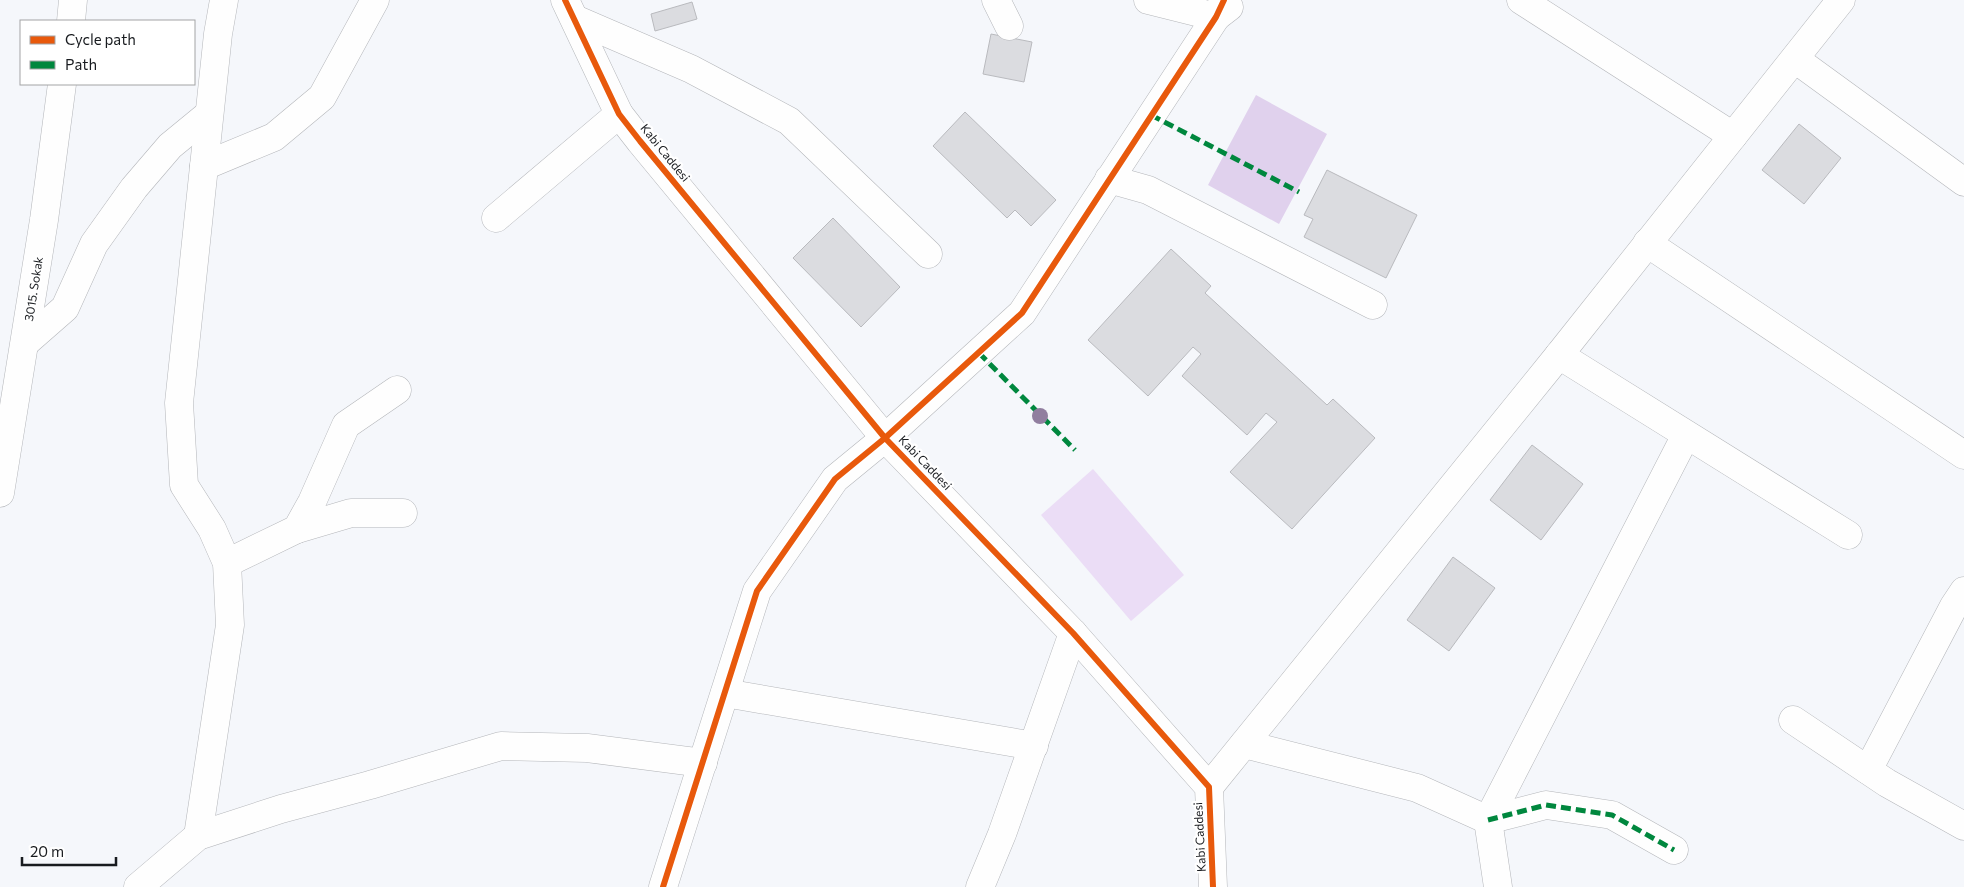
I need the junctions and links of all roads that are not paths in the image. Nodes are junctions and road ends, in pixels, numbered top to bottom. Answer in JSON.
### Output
{"nodes":[{"id":1,"x":73,"y":0,"type":"edge"},
{"id":2,"x":224,"y":0,"type":"edge"},
{"id":3,"x":375,"y":0,"type":"edge"},
{"id":4,"x":996,"y":0,"type":"edge"},
{"id":5,"x":1148,"y":0,"type":"edge"},
{"id":6,"x":1239,"y":0,"type":"edge"},
{"id":7,"x":1521,"y":0,"type":"edge"},
{"id":8,"x":1841,"y":0,"type":"edge"},
{"id":9,"x":1220,"y":8,"type":"edge"},
{"id":10,"x":570,"y":10,"type":"edge"},
{"id":11,"x":70,"y":20,"type":"edge"},
{"id":12,"x":1009,"y":26,"type":"dead end"},
{"id":13,"x":1795,"y":59,"type":"junction"},
{"id":14,"x":62,"y":85,"type":"edge"},
{"id":15,"x":210,"y":114,"type":"junction"},
{"id":16,"x":619,"y":114,"type":"junction"},
{"id":17,"x":1732,"y":136,"type":"junction"},
{"id":18,"x":204,"y":166,"type":"junction"},
{"id":19,"x":1109,"y":179,"type":"junction"},
{"id":20,"x":1964,"y":182,"type":"edge"},
{"id":21,"x":496,"y":218,"type":"dead end"},
{"id":22,"x":1647,"y":243,"type":"junction"},
{"id":23,"x":928,"y":254,"type":"dead end"},
{"id":24,"x":1373,"y":305,"type":"dead end"},
{"id":25,"x":25,"y":343,"type":"junction"},
{"id":26,"x":1559,"y":355,"type":"junction"},
{"id":27,"x":397,"y":390,"type":"dead end"},
{"id":28,"x":1686,"y":434,"type":"junction"},
{"id":29,"x":886,"y":438,"type":"junction"},
{"id":30,"x":1964,"y":455,"type":"edge"},
{"id":31,"x":0,"y":493,"type":"edge"},
{"id":32,"x":403,"y":513,"type":"dead end"},
{"id":33,"x":297,"y":529,"type":"junction"},
{"id":34,"x":1848,"y":535,"type":"dead end"},
{"id":35,"x":227,"y":563,"type":"junction"},
{"id":36,"x":1964,"y":591,"type":"edge"},
{"id":37,"x":1073,"y":633,"type":"junction"},
{"id":38,"x":725,"y":693,"type":"junction"},
{"id":39,"x":1792,"y":720,"type":"dead end"},
{"id":40,"x":1244,"y":744,"type":"junction"},
{"id":41,"x":1034,"y":746,"type":"junction"},
{"id":42,"x":703,"y":763,"type":"junction"},
{"id":43,"x":1868,"y":770,"type":"junction"},
{"id":44,"x":1209,"y":787,"type":"junction"},
{"id":45,"x":1488,"y":820,"type":"junction"},
{"id":46,"x":1964,"y":826,"type":"edge"},
{"id":47,"x":198,"y":836,"type":"junction"},
{"id":48,"x":1674,"y":850,"type":"dead end"},
{"id":49,"x":138,"y":887,"type":"edge"},
{"id":50,"x":663,"y":887,"type":"edge"},
{"id":51,"x":980,"y":887,"type":"edge"},
{"id":52,"x":1213,"y":887,"type":"edge"},
{"id":53,"x":1498,"y":887,"type":"edge"}],
"edges":[{"from":1,"to":11,"type":"street"},
{"from":2,"to":15,"type":"street"},
{"from":3,"to":18,"type":"street"},
{"from":4,"to":12,"type":"street"},
{"from":5,"to":9,"type":"street"},
{"from":6,"to":9,"type":"street"},
{"from":7,"to":17,"type":"street"},
{"from":8,"to":13,"type":"street"},
{"from":9,"to":19,"type":"street"},
{"from":10,"to":16,"type":"street","name":"Kabi Caddesi"},
{"from":10,"to":23,"type":"street"},
{"from":13,"to":17,"type":"street"},
{"from":13,"to":20,"type":"street"},
{"from":14,"to":25,"type":"street","name":"3015. Sokak"},
{"from":15,"to":18,"type":"street"},
{"from":15,"to":25,"type":"street"},
{"from":16,"to":21,"type":"street"},
{"from":16,"to":29,"type":"street","name":"Kabi Caddesi"},
{"from":17,"to":22,"type":"street"},
{"from":18,"to":35,"type":"street"},
{"from":19,"to":24,"type":"street"},
{"from":19,"to":29,"type":"street"},
{"from":22,"to":26,"type":"street"},
{"from":22,"to":30,"type":"street"},
{"from":25,"to":31,"type":"street","name":"3015. Sokak"},
{"from":26,"to":28,"type":"street"},
{"from":26,"to":40,"type":"street"},
{"from":27,"to":33,"type":"street"},
{"from":28,"to":34,"type":"street"},
{"from":28,"to":45,"type":"street"},
{"from":29,"to":37,"type":"street","name":"Kabi Caddesi"},
{"from":29,"to":38,"type":"street"},
{"from":32,"to":33,"type":"street"},
{"from":33,"to":35,"type":"street"},
{"from":35,"to":47,"type":"street"},
{"from":36,"to":43,"type":"street"},
{"from":37,"to":41,"type":"street"},
{"from":37,"to":44,"type":"street","name":"Kabi Caddesi"},
{"from":38,"to":41,"type":"street"},
{"from":38,"to":42,"type":"street"},
{"from":39,"to":43,"type":"street"},
{"from":40,"to":44,"type":"street"},
{"from":40,"to":45,"type":"street"},
{"from":41,"to":51,"type":"street"},
{"from":42,"to":47,"type":"street"},
{"from":42,"to":50,"type":"street"},
{"from":43,"to":46,"type":"street"},
{"from":44,"to":52,"type":"street","name":"Kabi Caddesi"},
{"from":45,"to":48,"type":"street"},
{"from":45,"to":53,"type":"street"},
{"from":47,"to":49,"type":"street"}]}
